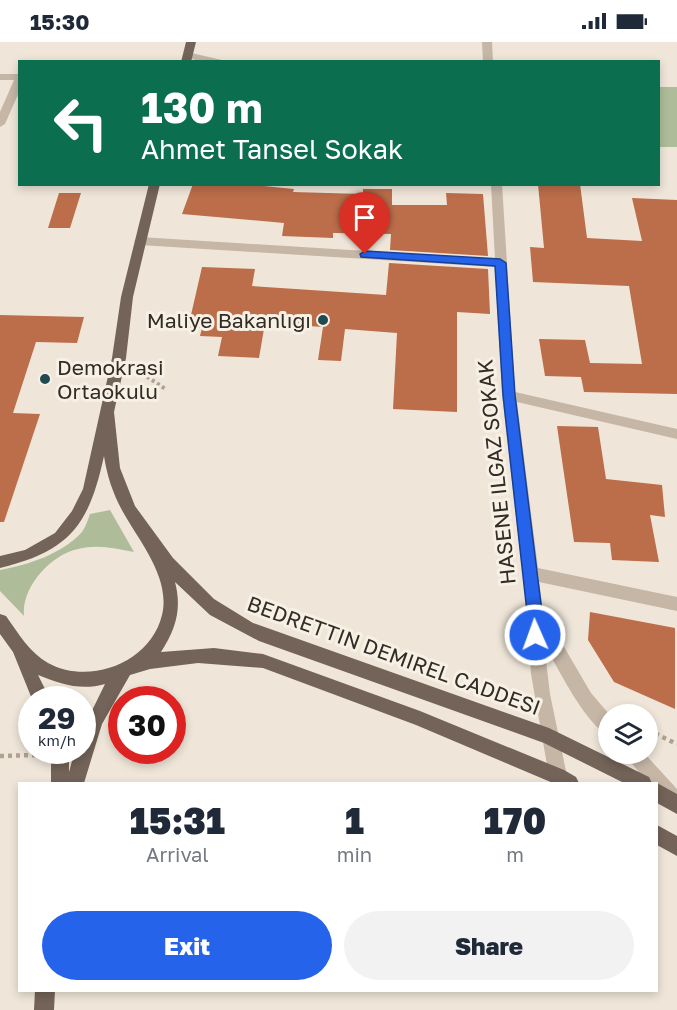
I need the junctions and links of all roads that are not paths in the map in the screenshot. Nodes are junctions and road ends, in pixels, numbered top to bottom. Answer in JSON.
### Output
{"nodes":[{"id":1,"x":191,"y":42,"type":"edge"},
{"id":2,"x":487,"y":42,"type":"edge"},
{"id":3,"x":186,"y":58,"type":"edge"},
{"id":4,"x":202,"y":60,"type":"edge"},
{"id":5,"x":488,"y":60,"type":"edge"},
{"id":6,"x":0,"y":77,"type":"edge"},
{"id":7,"x":18,"y":77,"type":"edge"},
{"id":8,"x":18,"y":79,"type":"edge"},
{"id":9,"x":0,"y":124,"type":"edge"},
{"id":10,"x":154,"y":186,"type":"edge"},
{"id":11,"x":495,"y":186,"type":"edge"},
{"id":12,"x":140,"y":241,"type":"junction"},
{"id":13,"x":500,"y":263,"type":"junction"},
{"id":14,"x":509,"y":395,"type":"junction"},
{"id":15,"x":107,"y":412,"type":"junction"},
{"id":16,"x":677,"y":434,"type":"edge"},
{"id":17,"x":152,"y":541,"type":"junction"},
{"id":18,"x":0,"y":562,"type":"edge"},
{"id":19,"x":529,"y":573,"type":"junction"},
{"id":20,"x":677,"y":604,"type":"edge"},
{"id":21,"x":535,"y":612,"type":"junction"},
{"id":22,"x":0,"y":621,"type":"edge"},
{"id":23,"x":14,"y":640,"type":"junction"},
{"id":24,"x":129,"y":668,"type":"junction"},
{"id":25,"x":35,"y":686,"type":"edge"},
{"id":26,"x":598,"y":714,"type":"edge"},
{"id":27,"x":549,"y":736,"type":"junction"},
{"id":28,"x":61,"y":764,"type":"edge"},
{"id":29,"x":642,"y":764,"type":"edge"},
{"id":30,"x":564,"y":779,"type":"edge"},
{"id":31,"x":60,"y":782,"type":"edge"},
{"id":32,"x":75,"y":782,"type":"edge"},
{"id":33,"x":641,"y":782,"type":"edge"},
{"id":34,"x":658,"y":782,"type":"edge"},
{"id":35,"x":658,"y":782,"type":"edge"},
{"id":36,"x":658,"y":793,"type":"edge"},
{"id":37,"x":677,"y":804,"type":"edge"},
{"id":38,"x":658,"y":835,"type":"edge"},
{"id":39,"x":677,"y":847,"type":"edge"},
{"id":40,"x":45,"y":992,"type":"edge"},
{"id":41,"x":44,"y":1010,"type":"edge"}],
"edges":[{"from":1,"to":3,"type":"main road"},
{"from":2,"to":5,"type":"street"},
{"from":3,"to":4,"type":"street"},
{"from":6,"to":7,"type":"street"},
{"from":8,"to":9,"type":"street"},
{"from":10,"to":12,"type":"main road"},
{"from":11,"to":13,"type":"street","name":"HASENE ILGAZ SOKAK"},
{"from":12,"to":13,"type":"street"},
{"from":12,"to":15,"type":"main road"},
{"from":13,"to":14,"type":"street","name":"HASENE ILGAZ SOKAK"},
{"from":14,"to":16,"type":"street"},
{"from":14,"to":19,"type":"street","name":"HASENE ILGAZ SOKAK"},
{"from":15,"to":17,"type":"main road","name":"BEDRETTIN DEMIREL CADDESI"},
{"from":15,"to":18,"type":"main road"},
{"from":17,"to":24,"type":"main road"},
{"from":17,"to":27,"type":"main road","name":"BEDRETTIN DEMIREL CADDESI"},
{"from":19,"to":20,"type":"street"},
{"from":19,"to":21,"type":"street","name":"HASENE ILGAZ SOKAK"},
{"from":21,"to":26,"type":"street","name":"HASENE ILGAZ SOKAK"},
{"from":21,"to":27,"type":"street","name":"HASENE ILGAZ SOKAK"},
{"from":22,"to":23,"type":"main road"},
{"from":23,"to":24,"type":"main road"},
{"from":23,"to":25,"type":"main road"},
{"from":24,"to":30,"type":"main road"},
{"from":24,"to":32,"type":"main road"},
{"from":27,"to":30,"type":"street","name":"HASENE ILGAZ SOKAK"},
{"from":27,"to":33,"type":"main road","name":"BEDRETTIN DEMIREL CADDESI"},
{"from":28,"to":31,"type":"main road"},
{"from":29,"to":34,"type":"street"},
{"from":35,"to":37,"type":"street"},
{"from":36,"to":37,"type":"main road"},
{"from":38,"to":39,"type":"main road"},
{"from":40,"to":41,"type":"main road"}]}
